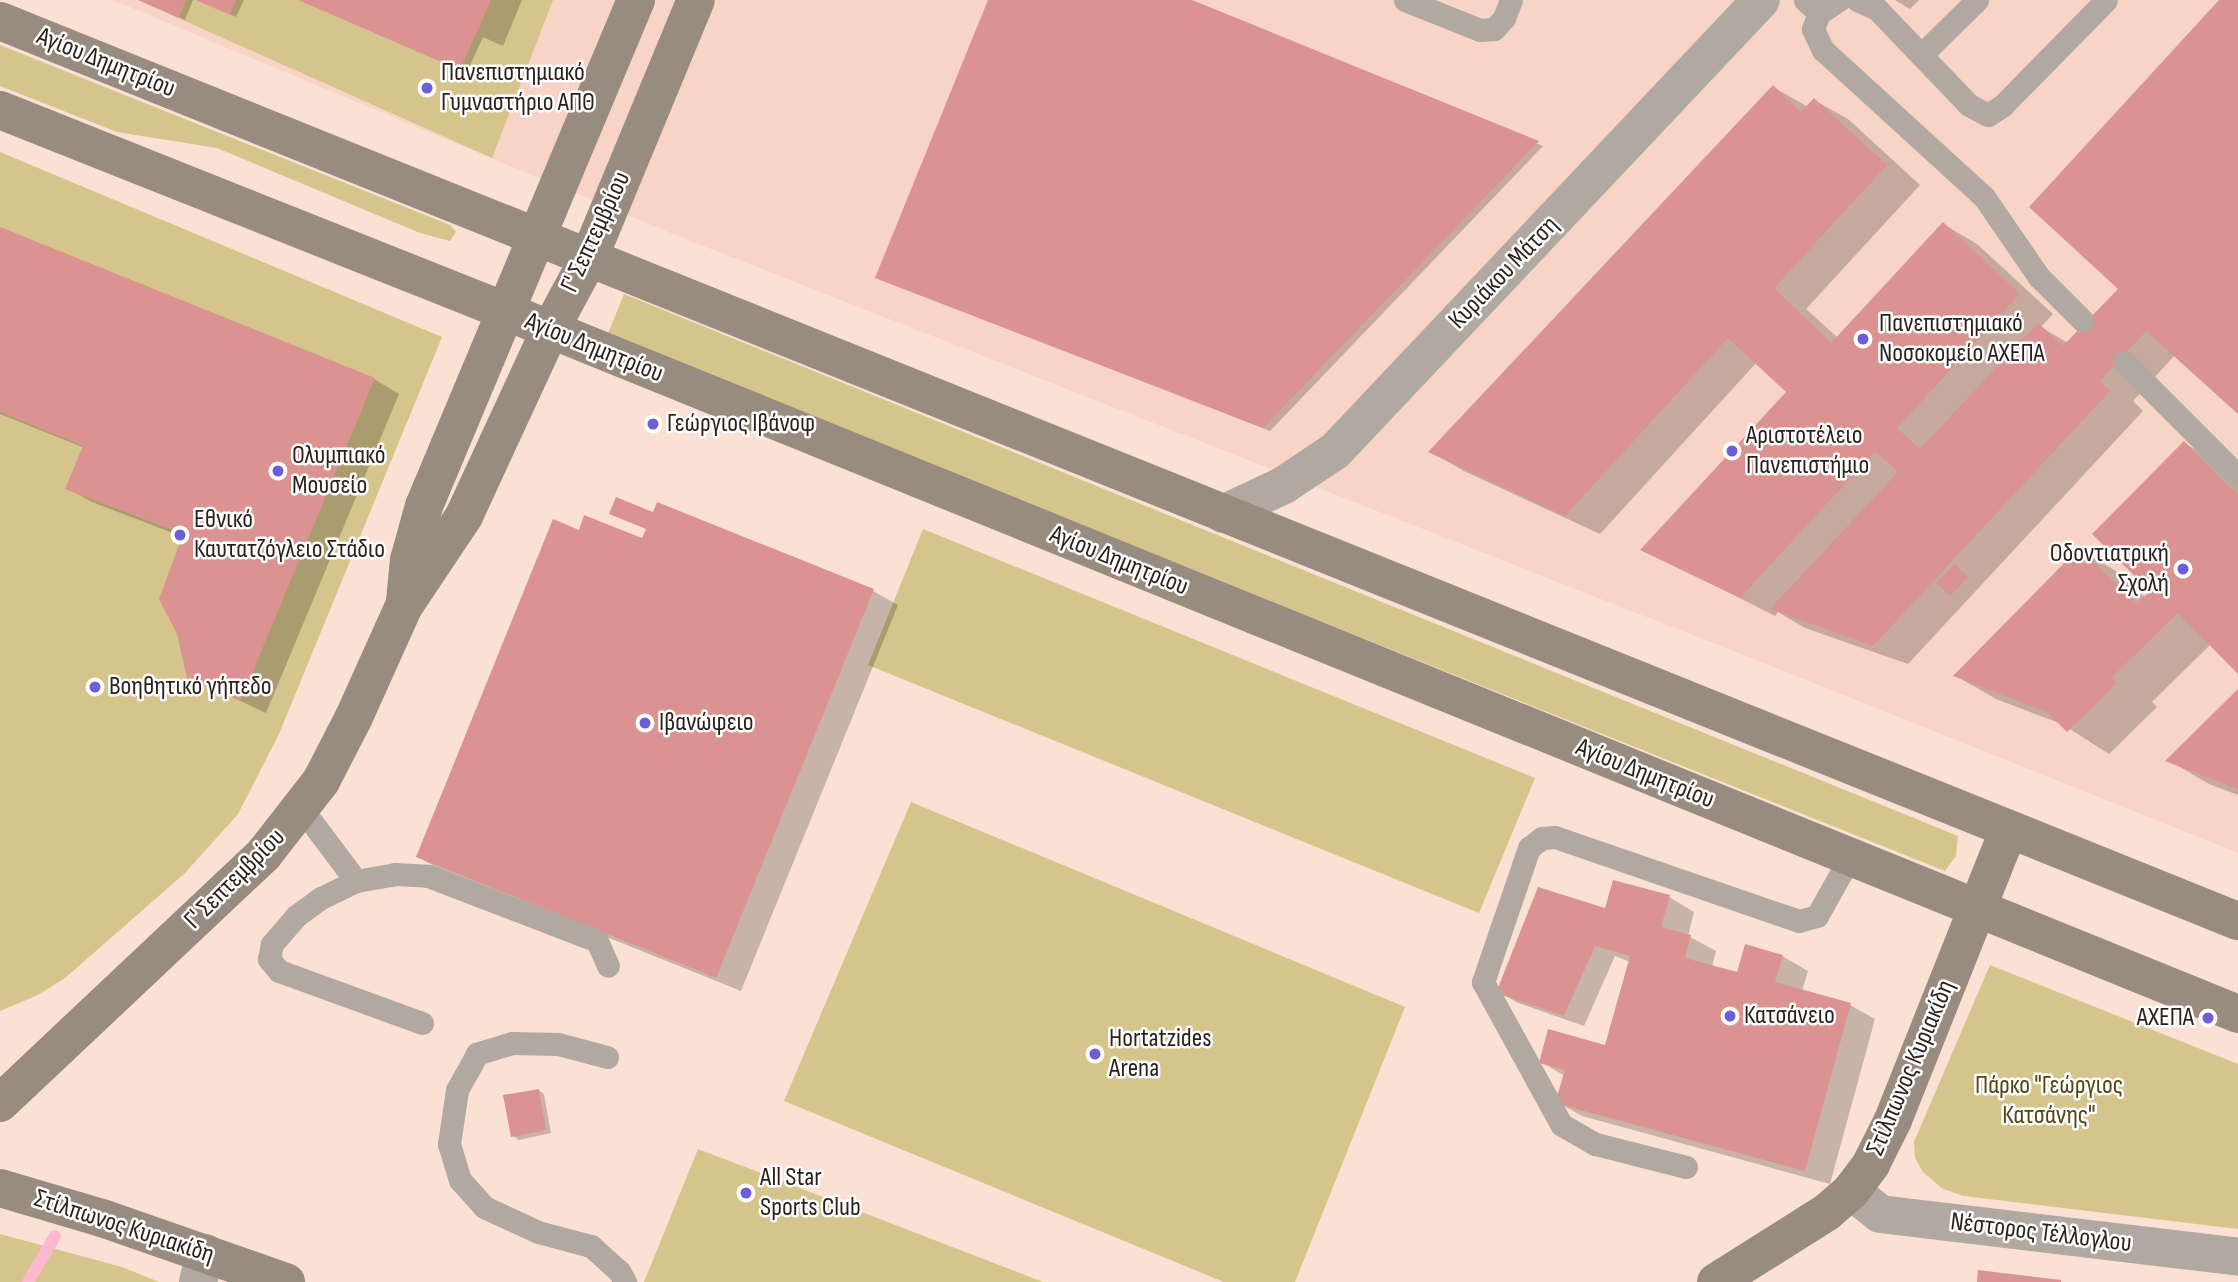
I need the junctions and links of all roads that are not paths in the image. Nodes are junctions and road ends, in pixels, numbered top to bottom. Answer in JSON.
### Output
{"nodes":[{"id":1,"x":636,"y":0,"type":"edge"},
{"id":2,"x":696,"y":0,"type":"edge"},
{"id":3,"x":1405,"y":0,"type":"edge"},
{"id":4,"x":1511,"y":0,"type":"edge"},
{"id":5,"x":1761,"y":0,"type":"edge"},
{"id":6,"x":1839,"y":0,"type":"edge"},
{"id":7,"x":1857,"y":0,"type":"edge"},
{"id":8,"x":1977,"y":0,"type":"edge"},
{"id":9,"x":2106,"y":0,"type":"edge"},
{"id":10,"x":1812,"y":7,"type":"edge"},
{"id":11,"x":0,"y":21,"type":"edge"},
{"id":12,"x":1921,"y":55,"type":"junction"},
{"id":13,"x":0,"y":110,"type":"edge"},
{"id":14,"x":536,"y":235,"type":"junction"},
{"id":15,"x":589,"y":258,"type":"junction"},
{"id":16,"x":505,"y":311,"type":"junction"},
{"id":17,"x":2082,"y":320,"type":"dead end"},
{"id":18,"x":550,"y":330,"type":"junction"},
{"id":19,"x":2124,"y":362,"type":"dead end"},
{"id":20,"x":2238,"y":476,"type":"edge"},
{"id":21,"x":1223,"y":514,"type":"junction"},
{"id":22,"x":404,"y":606,"type":"junction"},
{"id":23,"x":302,"y":809,"type":"junction"},
{"id":24,"x":2009,"y":829,"type":"junction"},
{"id":25,"x":1850,"y":856,"type":"junction"},
{"id":26,"x":356,"y":881,"type":"junction"},
{"id":27,"x":1977,"y":908,"type":"junction"},
{"id":28,"x":2238,"y":920,"type":"edge"},
{"id":29,"x":608,"y":966,"type":"dead end"},
{"id":30,"x":2238,"y":1014,"type":"edge"},
{"id":31,"x":422,"y":1023,"type":"dead end"},
{"id":32,"x":607,"y":1057,"type":"dead end"},
{"id":33,"x":0,"y":1103,"type":"edge"},
{"id":34,"x":1686,"y":1167,"type":"dead end"},
{"id":35,"x":0,"y":1188,"type":"edge"},
{"id":36,"x":1851,"y":1191,"type":"junction"},
{"id":37,"x":2238,"y":1257,"type":"edge"},
{"id":38,"x":201,"y":1268,"type":"edge"},
{"id":39,"x":1722,"y":1280,"type":"edge"},
{"id":40,"x":286,"y":1282,"type":"edge"},
{"id":41,"x":625,"y":1282,"type":"edge"}],
"edges":[{"from":1,"to":14,"type":"main road","name":"Γ' Σεπτεμβρίου"},
{"from":2,"to":15,"type":"main road","name":"Γ' Σεπτεμβρίου"},
{"from":3,"to":4,"type":"lane"},
{"from":5,"to":21,"type":"street","name":"Κυριάκου Μάτση"},
{"from":6,"to":10,"type":"lane"},
{"from":7,"to":12,"type":"lane"},
{"from":8,"to":12,"type":"lane"},
{"from":9,"to":12,"type":"lane"},
{"from":10,"to":17,"type":"lane"},
{"from":11,"to":14,"type":"main road","name":"Αγίου Δημητρίου"},
{"from":13,"to":16,"type":"main road","name":"Αγίου Δημητρίου"},
{"from":14,"to":15,"type":"main road","name":"Αγίου Δημητρίου"},
{"from":14,"to":16,"type":"main road","name":"Γ' Σεπτεμβρίου"},
{"from":15,"to":18,"type":"main road","name":"Γ' Σεπτεμβρίου"},
{"from":15,"to":21,"type":"main road","name":"Αγίου Δημητρίου"},
{"from":16,"to":18,"type":"main road","name":"Αγίου Δημητρίου"},
{"from":16,"to":22,"type":"main road","name":"Γ' Σεπτεμβρίου"},
{"from":18,"to":22,"type":"main road","name":"Γ' Σεπτεμβρίου"},
{"from":18,"to":25,"type":"main road","name":"Αγίου Δημητρίου"},
{"from":19,"to":20,"type":"lane"},
{"from":21,"to":24,"type":"main road","name":"Αγίου Δημητρίου"},
{"from":22,"to":23,"type":"main road","name":"Γ' Σεπτεμβρίου"},
{"from":23,"to":26,"type":"lane"},
{"from":23,"to":33,"type":"main road","name":"Γ' Σεπτεμβρίου"},
{"from":24,"to":27,"type":"main road","name":"Στίλπωνος Κυριακίδη"},
{"from":24,"to":28,"type":"main road","name":"Αγίου Δημητρίου"},
{"from":25,"to":27,"type":"main road","name":"Αγίου Δημητρίου"},
{"from":25,"to":34,"type":"lane"},
{"from":26,"to":29,"type":"lane"},
{"from":26,"to":31,"type":"lane"},
{"from":27,"to":30,"type":"main road","name":"Αγίου Δημητρίου"},
{"from":27,"to":36,"type":"main road","name":"Στίλπωνος Κυριακίδη"},
{"from":32,"to":41,"type":"lane"},
{"from":35,"to":38,"type":"main road","name":"Στίλπωνος Κυριακίδη"},
{"from":36,"to":37,"type":"street","name":"Νέστορος Τέλλογλου"},
{"from":36,"to":39,"type":"main road","name":"Στίλπωνος Κυριακίδη"},
{"from":38,"to":40,"type":"main road","name":"Στίλπωνος Κυριακίδη"}]}
